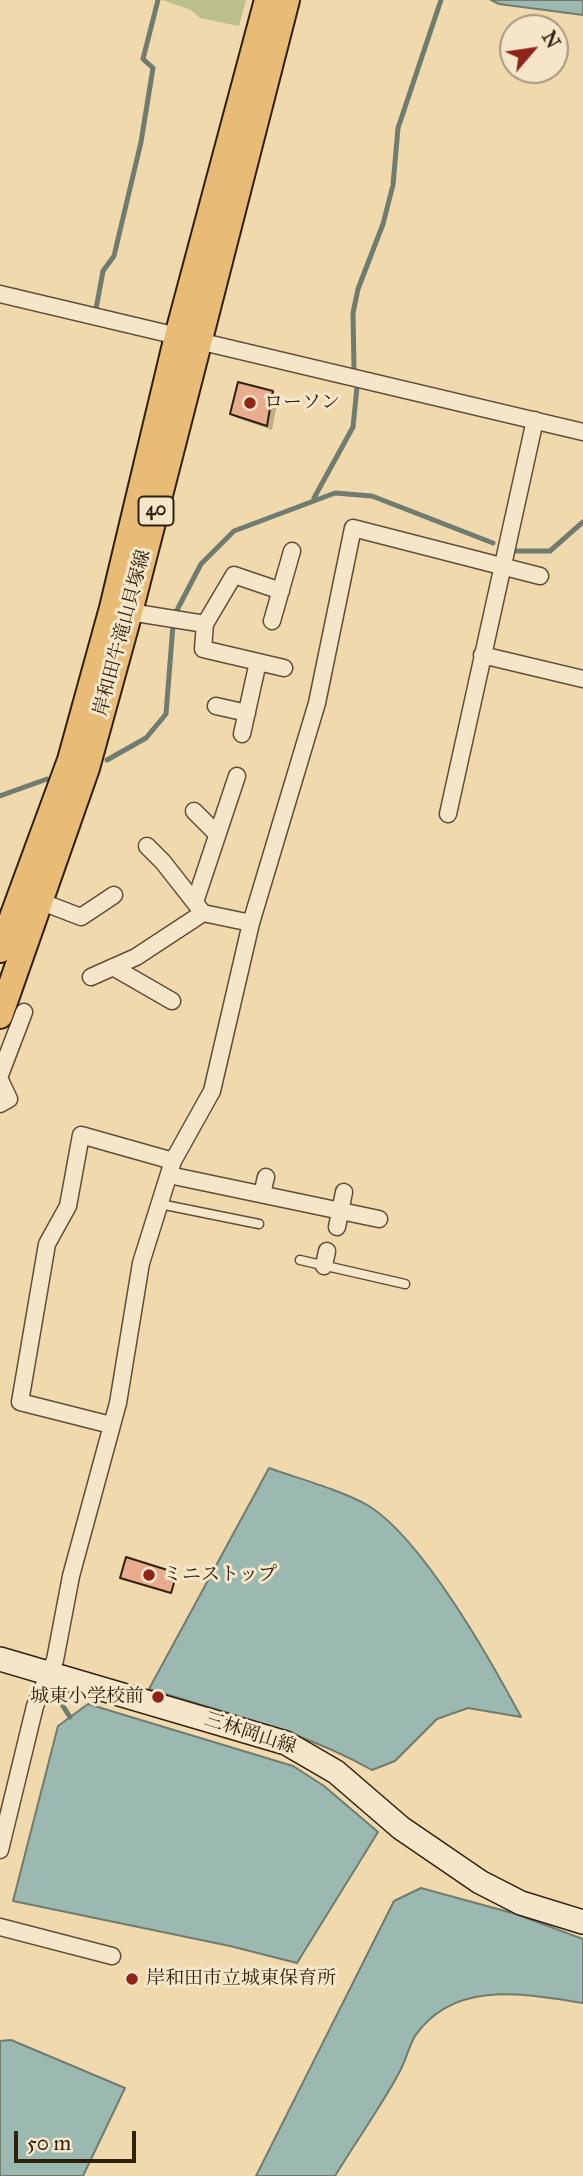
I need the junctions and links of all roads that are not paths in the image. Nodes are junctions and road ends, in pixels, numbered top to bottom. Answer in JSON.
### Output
{"nodes":[{"id":1,"x":267,"y":0,"type":"edge"},
{"id":2,"x":287,"y":0,"type":"edge"},
{"id":3,"x":0,"y":295,"type":"edge"},
{"id":4,"x":188,"y":338,"type":"junction"},
{"id":5,"x":535,"y":420,"type":"junction"},
{"id":6,"x":583,"y":432,"type":"edge"},
{"id":7,"x":292,"y":551,"type":"dead end"},
{"id":8,"x":501,"y":568,"type":"junction"},
{"id":9,"x":540,"y":576,"type":"dead end"},
{"id":10,"x":281,"y":591,"type":"junction"},
{"id":11,"x":130,"y":612,"type":"junction"},
{"id":12,"x":272,"y":621,"type":"dead end"},
{"id":13,"x":205,"y":624,"type":"junction"},
{"id":14,"x":482,"y":655,"type":"junction"},
{"id":15,"x":258,"y":662,"type":"junction"},
{"id":16,"x":284,"y":668,"type":"dead end"},
{"id":17,"x":583,"y":679,"type":"edge"},
{"id":18,"x":216,"y":706,"type":"dead end"},
{"id":19,"x":247,"y":713,"type":"junction"},
{"id":20,"x":242,"y":734,"type":"dead end"},
{"id":21,"x":237,"y":776,"type":"dead end"},
{"id":22,"x":194,"y":811,"type":"dead end"},
{"id":23,"x":448,"y":814,"type":"dead end"},
{"id":24,"x":216,"y":833,"type":"junction"},
{"id":25,"x":148,"y":846,"type":"dead end"},
{"id":26,"x":114,"y":895,"type":"dead end"},
{"id":27,"x":42,"y":902,"type":"junction"},
{"id":28,"x":199,"y":907,"type":"junction"},
{"id":29,"x":251,"y":923,"type":"junction"},
{"id":30,"x":0,"y":950,"type":"edge"},
{"id":31,"x":113,"y":967,"type":"junction"},
{"id":32,"x":91,"y":977,"type":"dead end"},
{"id":33,"x":172,"y":1001,"type":"dead end"},
{"id":34,"x":12,"y":1014,"type":"edge"},
{"id":35,"x":0,"y":1077,"type":"edge"},
{"id":36,"x":0,"y":1104,"type":"edge"},
{"id":37,"x":171,"y":1168,"type":"junction"},
{"id":38,"x":266,"y":1177,"type":"dead end"},
{"id":39,"x":344,"y":1192,"type":"dead end"},
{"id":40,"x":262,"y":1195,"type":"junction"},
{"id":41,"x":160,"y":1204,"type":"junction"},
{"id":42,"x":340,"y":1210,"type":"junction"},
{"id":43,"x":379,"y":1219,"type":"dead end"},
{"id":44,"x":259,"y":1224,"type":"dead end"},
{"id":45,"x":337,"y":1227,"type":"dead end"},
{"id":46,"x":300,"y":1260,"type":"dead end"},
{"id":47,"x":405,"y":1284,"type":"dead end"},
{"id":48,"x":111,"y":1425,"type":"junction"},
{"id":49,"x":0,"y":1659,"type":"edge"},
{"id":50,"x":48,"y":1674,"type":"junction"},
{"id":51,"x":0,"y":1850,"type":"edge"},
{"id":52,"x":583,"y":1922,"type":"edge"},
{"id":53,"x":0,"y":1927,"type":"edge"},
{"id":54,"x":112,"y":1956,"type":"dead end"}],
"edges":[{"from":1,"to":4,"type":"main road","name":"岸和田牛滝山貝塚線","number":"40"},
{"from":2,"to":4,"type":"main road","name":"岸和田牛滝山貝塚線","number":"40"},
{"from":3,"to":4,"type":"street"},
{"from":4,"to":5,"type":"street"},
{"from":4,"to":11,"type":"main road","name":"岸和田牛滝山貝塚線","number":"40"},
{"from":4,"to":30,"type":"main road","name":"岸和田牛滝山貝塚線","number":"40"},
{"from":5,"to":6,"type":"street"},
{"from":5,"to":8,"type":"street"},
{"from":7,"to":10,"type":"street"},
{"from":8,"to":9,"type":"street"},
{"from":8,"to":14,"type":"street"},
{"from":8,"to":29,"type":"street"},
{"from":10,"to":12,"type":"street"},
{"from":10,"to":13,"type":"street"},
{"from":11,"to":13,"type":"street"},
{"from":11,"to":27,"type":"main road","name":"岸和田牛滝山貝塚線","number":"40"},
{"from":13,"to":15,"type":"street"},
{"from":14,"to":17,"type":"street"},
{"from":14,"to":23,"type":"street"},
{"from":15,"to":16,"type":"street"},
{"from":15,"to":19,"type":"street"},
{"from":18,"to":19,"type":"street"},
{"from":19,"to":20,"type":"street"},
{"from":21,"to":24,"type":"street"},
{"from":22,"to":24,"type":"street"},
{"from":24,"to":28,"type":"street"},
{"from":25,"to":28,"type":"street"},
{"from":26,"to":27,"type":"street"},
{"from":27,"to":34,"type":"main road","name":"岸和田牛滝山貝塚線","number":"40"},
{"from":28,"to":29,"type":"street"},
{"from":28,"to":31,"type":"street"},
{"from":29,"to":37,"type":"street"},
{"from":31,"to":32,"type":"street"},
{"from":31,"to":33,"type":"street"},
{"from":34,"to":35,"type":"street"},
{"from":35,"to":36,"type":"street"},
{"from":37,"to":40,"type":"street"},
{"from":37,"to":41,"type":"street"},
{"from":37,"to":48,"type":"street"},
{"from":38,"to":40,"type":"street"},
{"from":39,"to":42,"type":"street"},
{"from":40,"to":42,"type":"street"},
{"from":41,"to":44,"type":"lane"},
{"from":41,"to":48,"type":"street"},
{"from":42,"to":43,"type":"street"},
{"from":42,"to":45,"type":"street"},
{"from":46,"to":47,"type":"lane"},
{"from":48,"to":50,"type":"street"},
{"from":49,"to":50,"type":"main road","name":"三林岡山線"},
{"from":50,"to":51,"type":"street"},
{"from":50,"to":52,"type":"main road","name":"三林岡山線"},
{"from":53,"to":54,"type":"street"}]}
